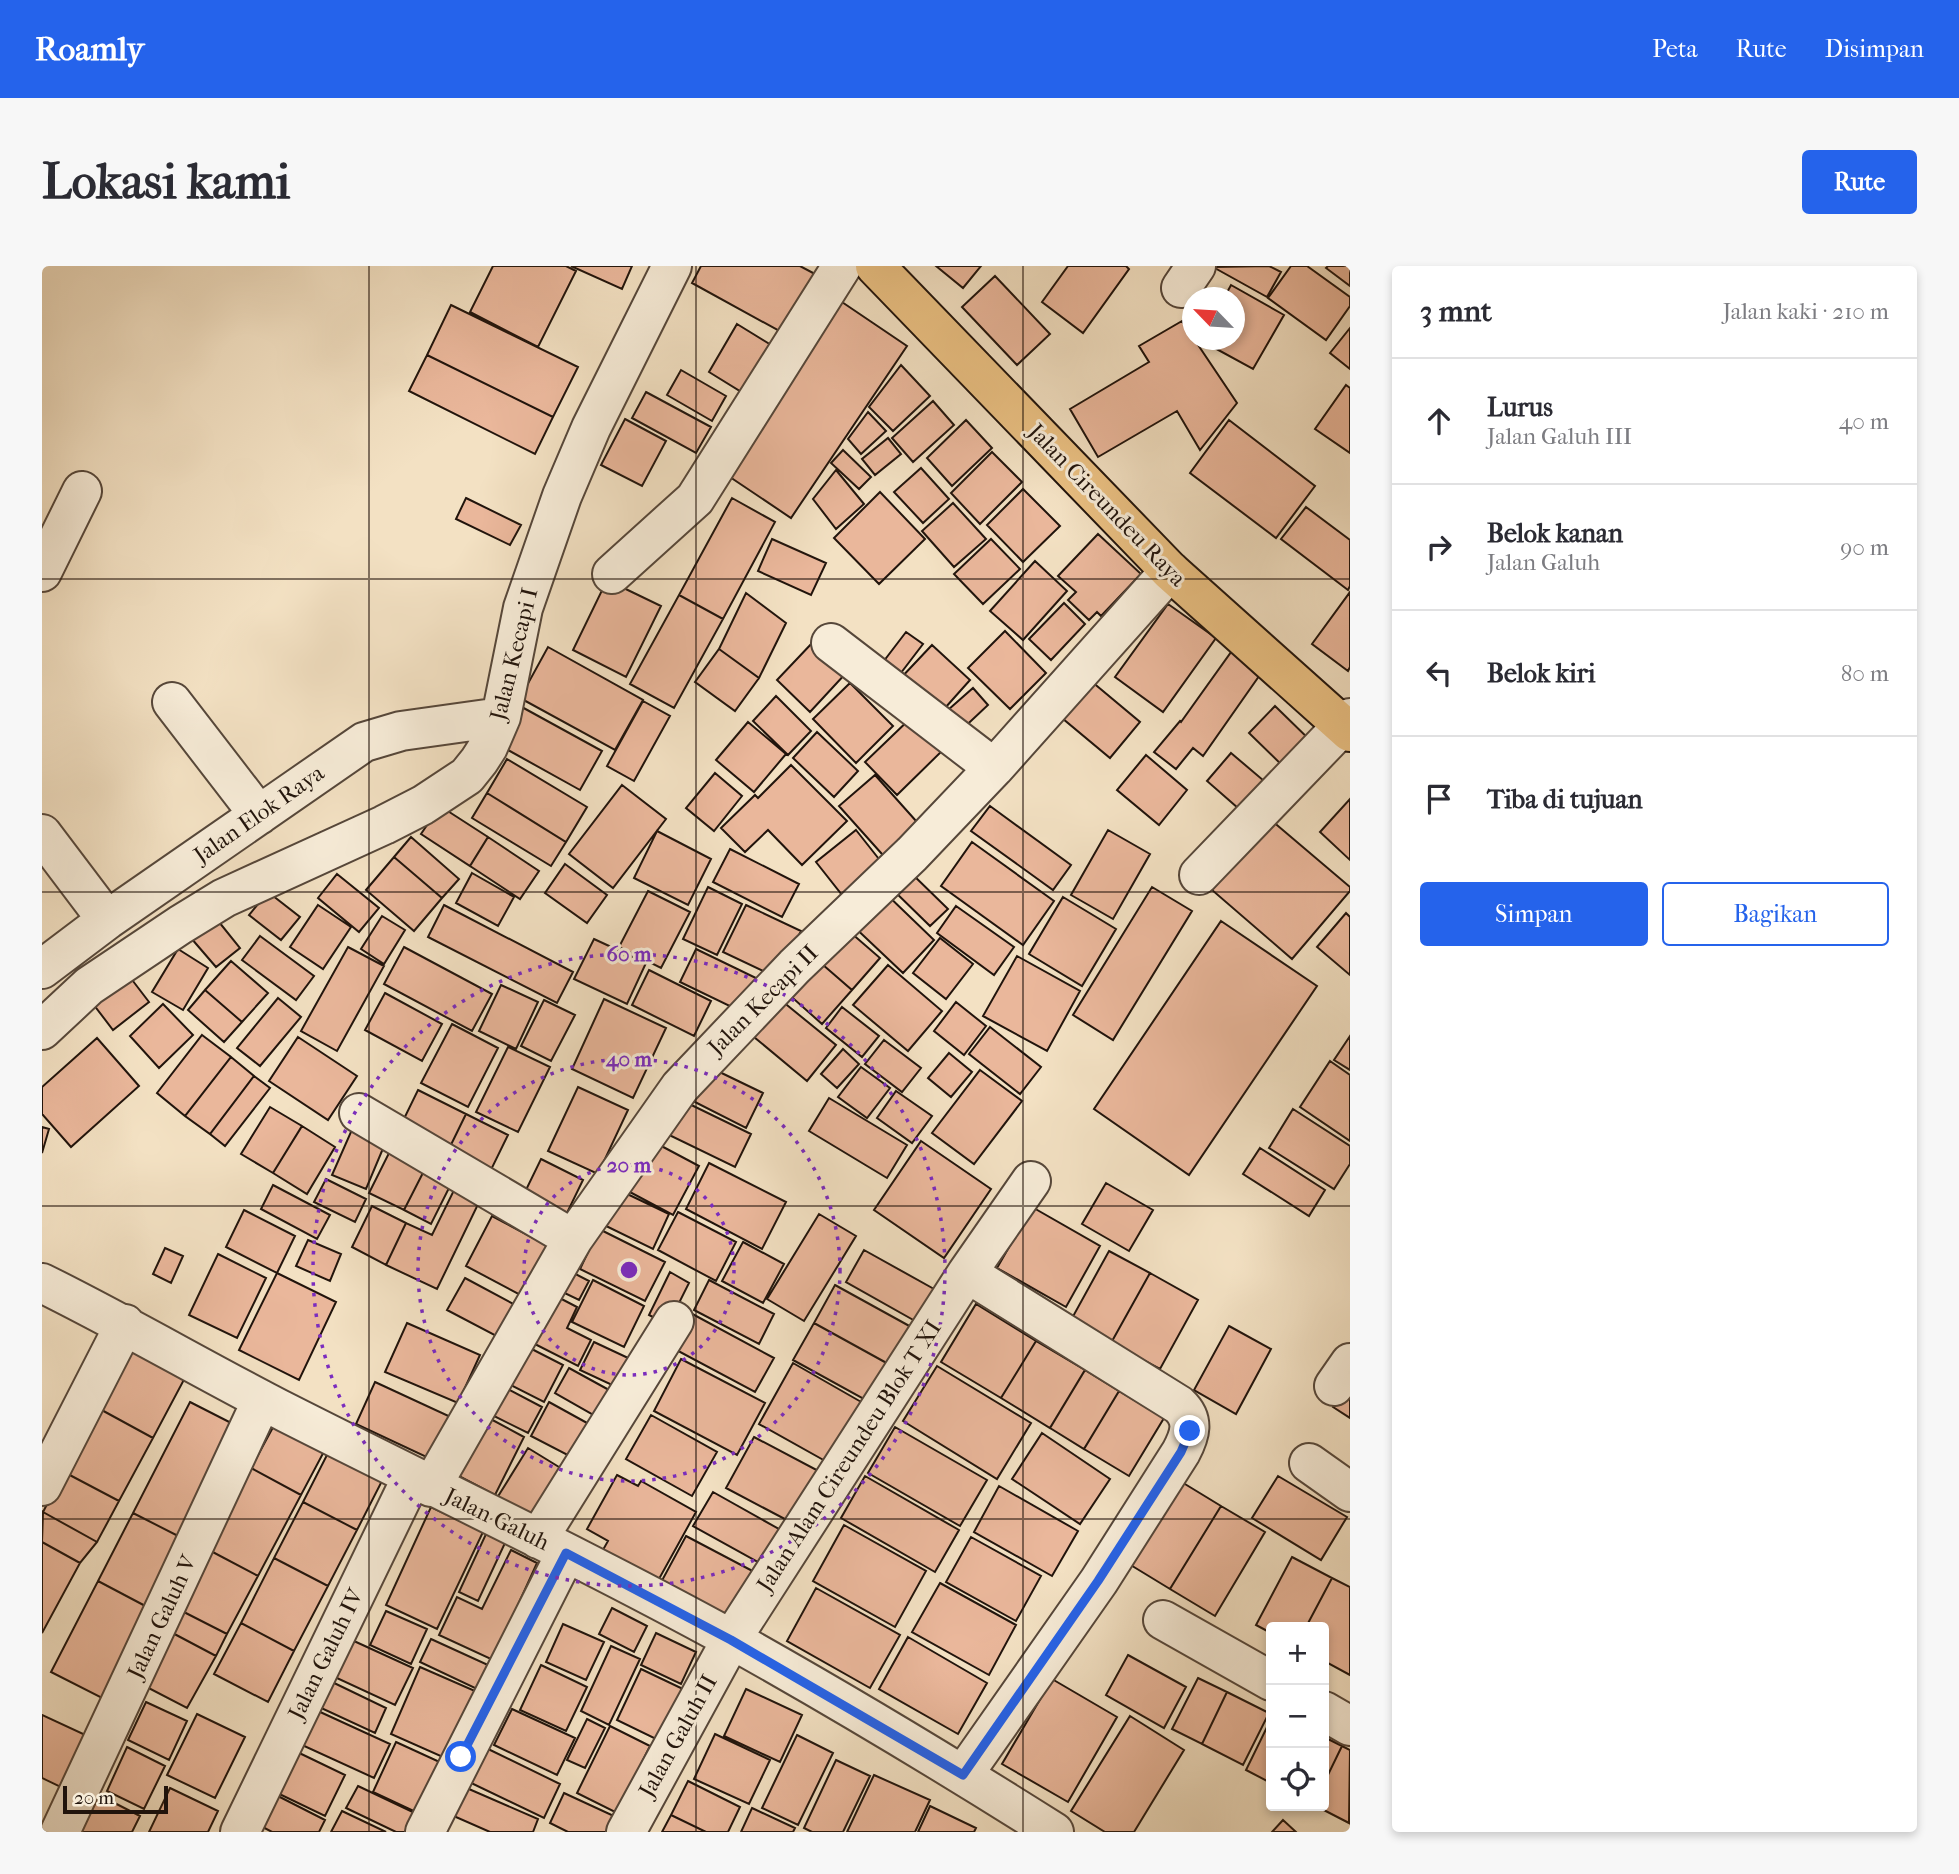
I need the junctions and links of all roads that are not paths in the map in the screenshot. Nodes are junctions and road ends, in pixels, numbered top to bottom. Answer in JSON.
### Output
{"nodes":[{"id":1,"x":672,"y":266,"type":"edge"},
{"id":2,"x":842,"y":266,"type":"edge"},
{"id":3,"x":875,"y":266,"type":"edge"},
{"id":4,"x":82,"y":491,"type":"dead end"},
{"id":5,"x":1170,"y":571,"type":"junction"},
{"id":6,"x":42,"y":572,"type":"edge"},
{"id":7,"x":612,"y":574,"type":"dead end"},
{"id":8,"x":831,"y":643,"type":"dead end"},
{"id":9,"x":172,"y":702,"type":"dead end"},
{"id":10,"x":501,"y":716,"type":"junction"},
{"id":11,"x":1348,"y":726,"type":"edge"},
{"id":12,"x":994,"y":768,"type":"junction"},
{"id":13,"x":259,"y":815,"type":"junction"},
{"id":14,"x":42,"y":834,"type":"edge"},
{"id":15,"x":1199,"y":875,"type":"dead end"},
{"id":16,"x":107,"y":920,"type":"junction"},
{"id":17,"x":42,"y":969,"type":"edge"},
{"id":18,"x":42,"y":1030,"type":"edge"},
{"id":19,"x":359,"y":1113,"type":"dead end"},
{"id":20,"x":1031,"y":1181,"type":"dead end"},
{"id":21,"x":573,"y":1238,"type":"junction"},
{"id":22,"x":967,"y":1273,"type":"junction"},
{"id":23,"x":42,"y":1283,"type":"edge"},
{"id":24,"x":674,"y":1321,"type":"dead end"},
{"id":25,"x":125,"y":1324,"type":"junction"},
{"id":26,"x":262,"y":1401,"type":"junction"},
{"id":27,"x":1309,"y":1463,"type":"dead end"},
{"id":28,"x":422,"y":1482,"type":"junction"},
{"id":29,"x":42,"y":1486,"type":"edge"},
{"id":30,"x":1350,"y":1492,"type":"edge"},
{"id":31,"x":552,"y":1546,"type":"junction"},
{"id":32,"x":1163,"y":1620,"type":"dead end"},
{"id":33,"x":731,"y":1640,"type":"junction"},
{"id":34,"x":1266,"y":1678,"type":"edge"},
{"id":35,"x":1329,"y":1714,"type":"edge"},
{"id":36,"x":1350,"y":1726,"type":"edge"},
{"id":37,"x":963,"y":1775,"type":"junction"},
{"id":38,"x":60,"y":1832,"type":"edge"},
{"id":39,"x":240,"y":1832,"type":"edge"},
{"id":40,"x":425,"y":1832,"type":"edge"},
{"id":41,"x":626,"y":1832,"type":"edge"},
{"id":42,"x":1054,"y":1832,"type":"edge"}],
"edges":[{"from":1,"to":10,"type":"street","name":"Jalan Kecapi I"},
{"from":2,"to":7,"type":"street"},
{"from":3,"to":5,"type":"main road","name":"Jalan Cireundeu Raya"},
{"from":4,"to":6,"type":"street"},
{"from":5,"to":11,"type":"main road","name":"Jalan Cireundeu Raya"},
{"from":5,"to":12,"type":"street","name":"Jalan Kecapi II"},
{"from":8,"to":12,"type":"street"},
{"from":9,"to":13,"type":"street"},
{"from":10,"to":13,"type":"street","name":"Jalan Elok Raya"},
{"from":10,"to":18,"type":"street","name":"Jalan Kecapi I"},
{"from":11,"to":15,"type":"street"},
{"from":12,"to":21,"type":"street","name":"Jalan Kecapi II"},
{"from":13,"to":16,"type":"street","name":"Jalan Elok Raya"},
{"from":14,"to":16,"type":"street"},
{"from":16,"to":17,"type":"street","name":"Jalan Elok Raya"},
{"from":19,"to":21,"type":"street"},
{"from":20,"to":22,"type":"street","name":"Jalan Alam Cireundeu Blok T XI"},
{"from":21,"to":28,"type":"street","name":"Jalan Kecapi II"},
{"from":22,"to":33,"type":"street","name":"Jalan Alam Cireundeu Blok T XI"},
{"from":22,"to":37,"type":"street"},
{"from":23,"to":25,"type":"street","name":"Jalan Galuh"},
{"from":24,"to":31,"type":"street"},
{"from":25,"to":26,"type":"street","name":"Jalan Galuh"},
{"from":25,"to":29,"type":"street"},
{"from":26,"to":28,"type":"street","name":"Jalan Galuh"},
{"from":26,"to":38,"type":"street","name":"Jalan Galuh V"},
{"from":27,"to":30,"type":"street"},
{"from":28,"to":31,"type":"street","name":"Jalan Galuh"},
{"from":28,"to":39,"type":"street","name":"Jalan Galuh IV"},
{"from":31,"to":33,"type":"street","name":"Jalan Galuh"},
{"from":31,"to":40,"type":"street"},
{"from":32,"to":34,"type":"street"},
{"from":33,"to":37,"type":"street","name":"Jalan Galuh"},
{"from":33,"to":41,"type":"street","name":"Jalan Galuh II"},
{"from":35,"to":36,"type":"street"},
{"from":37,"to":42,"type":"street","name":"Jalan Galuh"}]}
